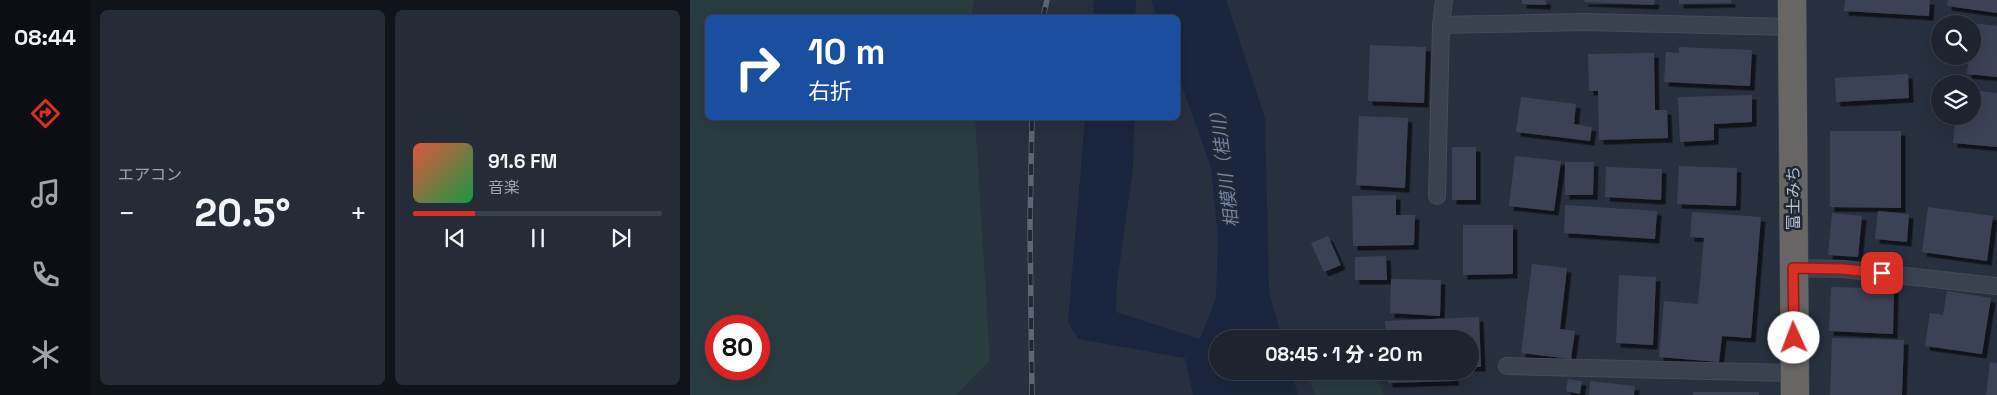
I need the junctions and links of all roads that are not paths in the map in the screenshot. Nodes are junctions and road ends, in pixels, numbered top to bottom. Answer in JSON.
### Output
{"nodes":[{"id":1,"x":1444,"y":0,"type":"edge"},
{"id":2,"x":1792,"y":0,"type":"edge"},
{"id":3,"x":1441,"y":25,"type":"junction"},
{"id":4,"x":1793,"y":27,"type":"junction"},
{"id":5,"x":1437,"y":196,"type":"dead end"},
{"id":6,"x":1793,"y":268,"type":"junction"},
{"id":7,"x":1997,"y":286,"type":"edge"},
{"id":8,"x":1508,"y":366,"type":"dead end"},
{"id":9,"x":1795,"y":384,"type":"edge"}],
"edges":[{"from":1,"to":3,"type":"lane"},
{"from":2,"to":4,"type":"highway","name":"富士みち"},
{"from":3,"to":4,"type":"lane"},
{"from":3,"to":5,"type":"lane"},
{"from":4,"to":6,"type":"highway","name":"富士みち"},
{"from":6,"to":7,"type":"lane"},
{"from":6,"to":9,"type":"highway","name":"富士みち"},
{"from":8,"to":9,"type":"lane"}]}
